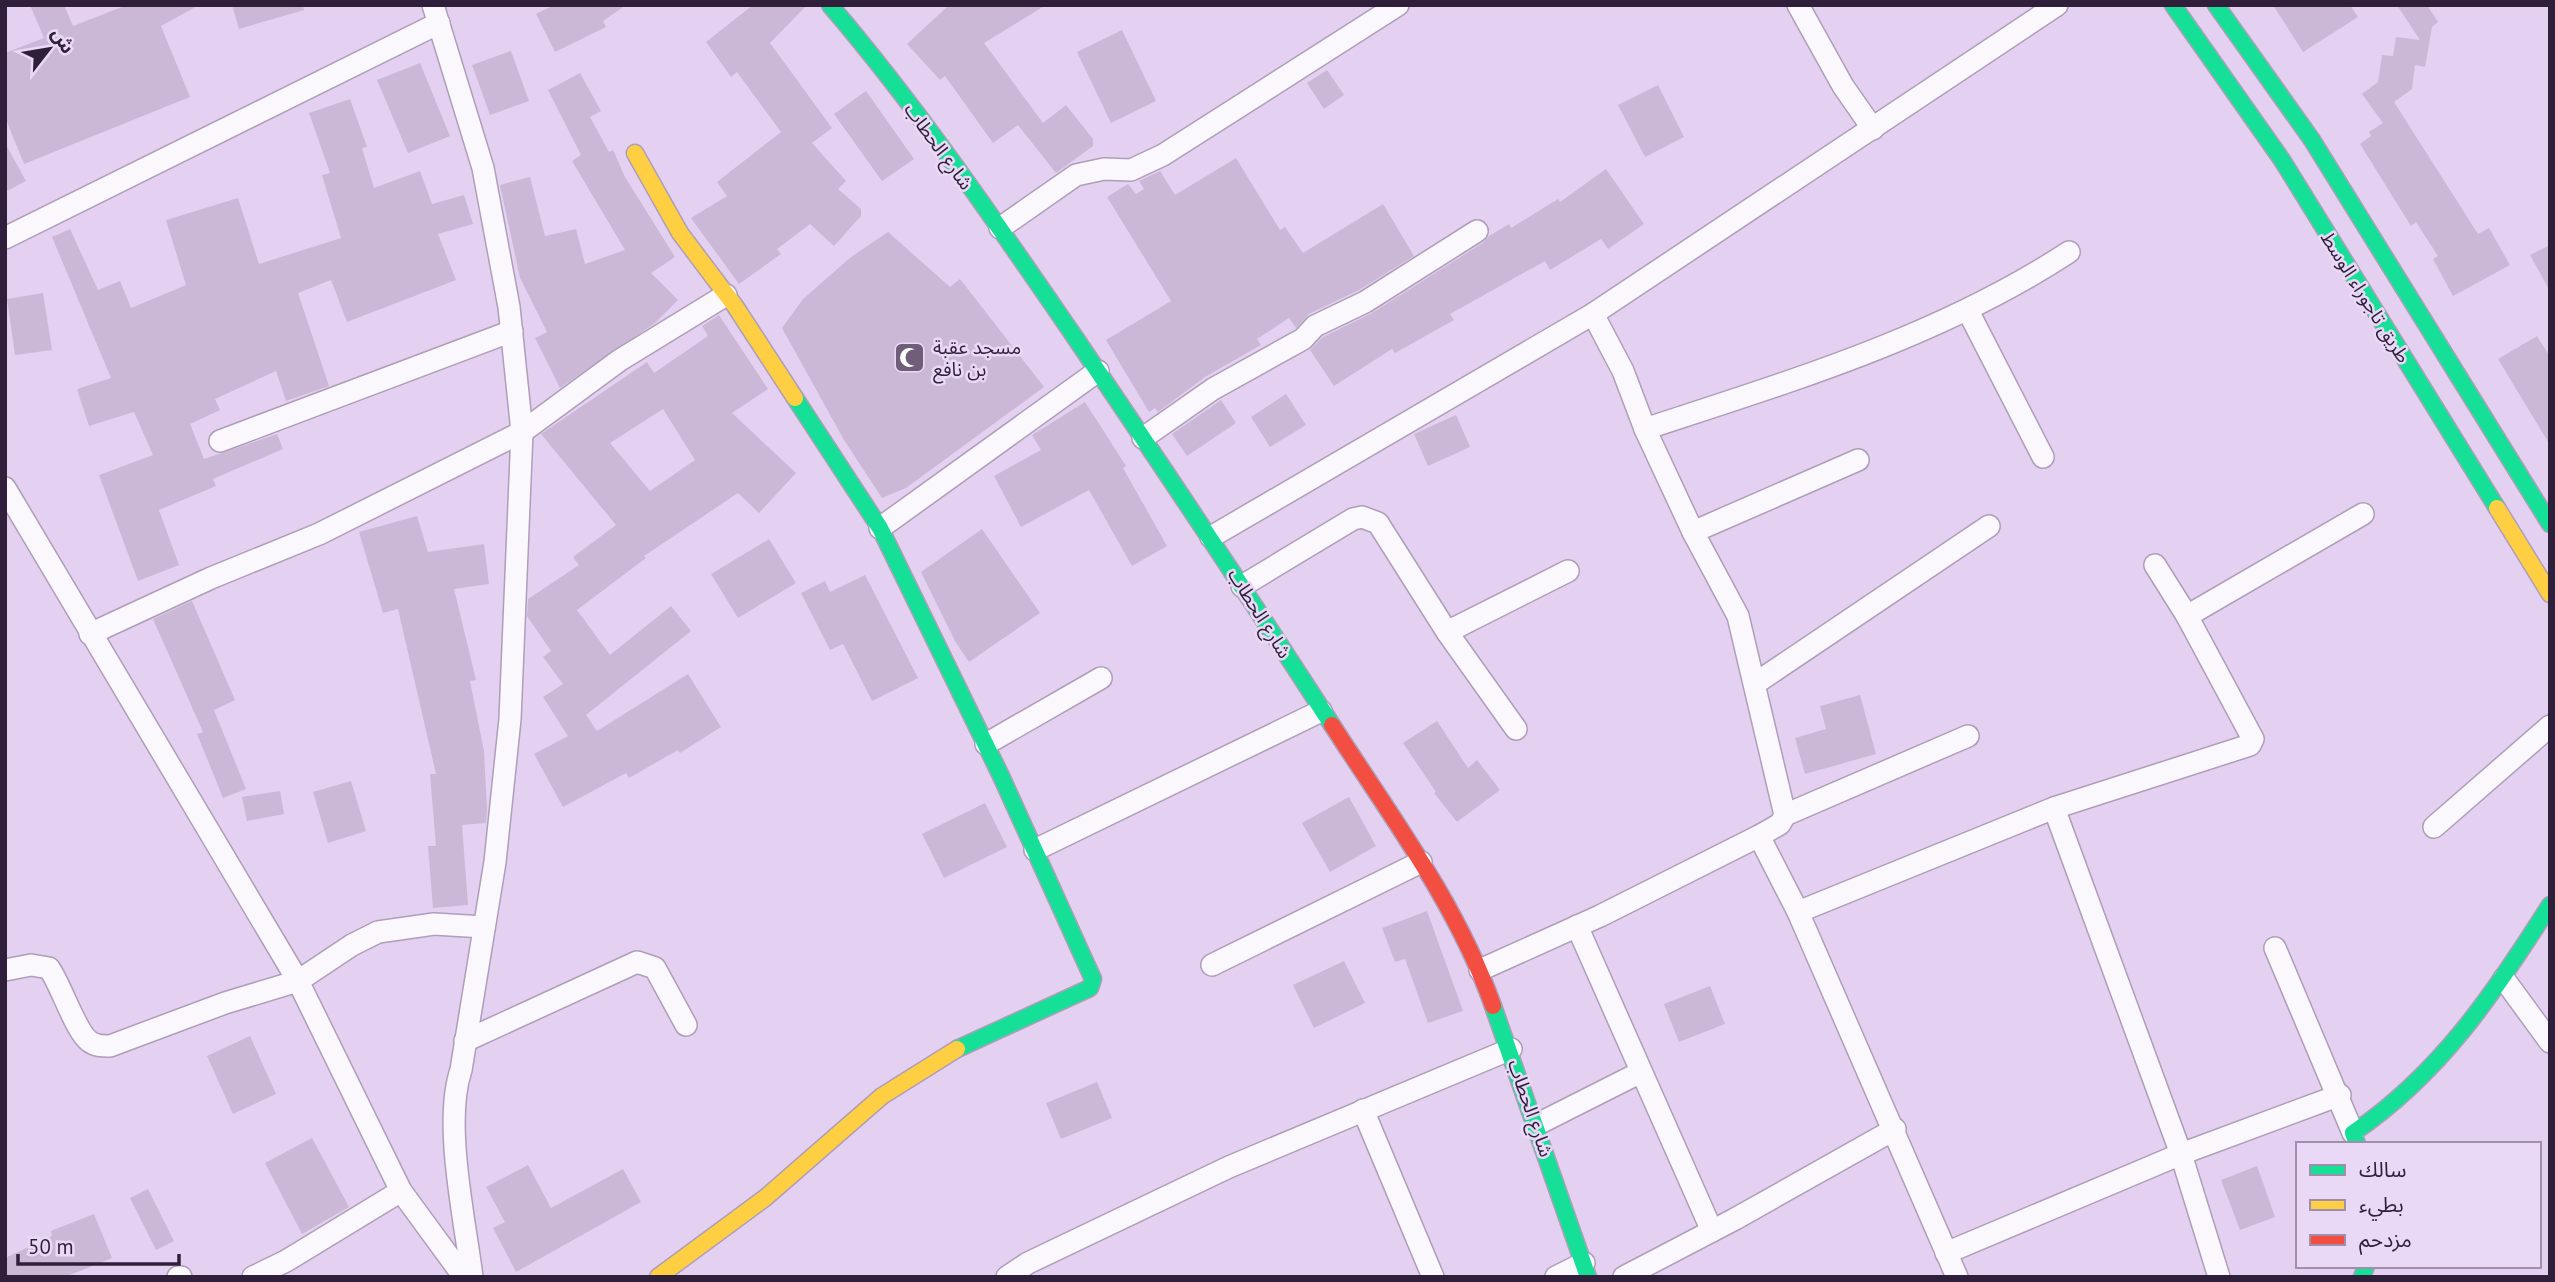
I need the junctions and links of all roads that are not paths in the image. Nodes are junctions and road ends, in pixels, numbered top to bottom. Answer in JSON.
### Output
{"nodes":[{"id":1,"x":830,"y":5,"type":"edge"},
{"id":2,"x":1398,"y":5,"type":"edge"},
{"id":3,"x":1798,"y":5,"type":"edge"},
{"id":4,"x":2057,"y":5,"type":"edge"},
{"id":5,"x":2174,"y":5,"type":"edge"},
{"id":6,"x":2216,"y":5,"type":"edge"},
{"id":7,"x":436,"y":14,"type":"edge"},
{"id":8,"x":1873,"y":128,"type":"junction"},
{"id":9,"x":635,"y":153,"type":"dead end"},
{"id":10,"x":1000,"y":228,"type":"junction"},
{"id":11,"x":1477,"y":231,"type":"dead end"},
{"id":12,"x":5,"y":238,"type":"edge"},
{"id":13,"x":2069,"y":252,"type":"dead end"},
{"id":14,"x":726,"y":295,"type":"junction"},
{"id":15,"x":1968,"y":311,"type":"junction"},
{"id":16,"x":1593,"y":314,"type":"junction"},
{"id":17,"x":512,"y":331,"type":"junction"},
{"id":18,"x":1098,"y":371,"type":"junction"},
{"id":19,"x":1645,"y":429,"type":"junction"},
{"id":20,"x":522,"y":432,"type":"junction"},
{"id":21,"x":1143,"y":438,"type":"junction"},
{"id":22,"x":220,"y":441,"type":"dead end"},
{"id":23,"x":2043,"y":457,"type":"dead end"},
{"id":24,"x":1858,"y":460,"type":"dead end"},
{"id":25,"x":5,"y":488,"type":"edge"},
{"id":26,"x":2362,"y":514,"type":"dead end"},
{"id":27,"x":2550,"y":524,"type":"edge"},
{"id":28,"x":1989,"y":526,"type":"dead end"},
{"id":29,"x":880,"y":528,"type":"junction"},
{"id":30,"x":1693,"y":532,"type":"junction"},
{"id":31,"x":1211,"y":537,"type":"junction"},
{"id":32,"x":2155,"y":565,"type":"dead end"},
{"id":33,"x":1568,"y":571,"type":"dead end"},
{"id":34,"x":1242,"y":586,"type":"junction"},
{"id":35,"x":2550,"y":594,"type":"edge"},
{"id":36,"x":2187,"y":616,"type":"junction"},
{"id":37,"x":1447,"y":632,"type":"junction"},
{"id":38,"x":90,"y":634,"type":"junction"},
{"id":39,"x":1101,"y":678,"type":"dead end"},
{"id":40,"x":1756,"y":683,"type":"junction"},
{"id":41,"x":1321,"y":711,"type":"junction"},
{"id":42,"x":2550,"y":726,"type":"edge"},
{"id":43,"x":1516,"y":729,"type":"dead end"},
{"id":44,"x":1968,"y":736,"type":"dead end"},
{"id":45,"x":986,"y":744,"type":"junction"},
{"id":46,"x":2054,"y":808,"type":"junction"},
{"id":47,"x":1785,"y":815,"type":"junction"},
{"id":48,"x":2434,"y":827,"type":"dead end"},
{"id":49,"x":1759,"y":836,"type":"junction"},
{"id":50,"x":1035,"y":850,"type":"junction"},
{"id":51,"x":1421,"y":862,"type":"junction"},
{"id":52,"x":2550,"y":905,"type":"edge"},
{"id":53,"x":1798,"y":912,"type":"junction"},
{"id":54,"x":484,"y":926,"type":"junction"},
{"id":55,"x":1577,"y":926,"type":"junction"},
{"id":56,"x":2275,"y":948,"type":"dead end"},
{"id":57,"x":1212,"y":965,"type":"dead end"},
{"id":58,"x":5,"y":970,"type":"edge"},
{"id":59,"x":1480,"y":970,"type":"junction"},
{"id":60,"x":2504,"y":979,"type":"junction"},
{"id":61,"x":298,"y":981,"type":"junction"},
{"id":62,"x":686,"y":1025,"type":"dead end"},
{"id":63,"x":465,"y":1041,"type":"junction"},
{"id":64,"x":2550,"y":1042,"type":"edge"},
{"id":65,"x":1511,"y":1049,"type":"junction"},
{"id":66,"x":1641,"y":1072,"type":"junction"},
{"id":67,"x":2340,"y":1096,"type":"junction"},
{"id":68,"x":1363,"y":1110,"type":"junction"},
{"id":69,"x":1536,"y":1125,"type":"junction"},
{"id":70,"x":1895,"y":1129,"type":"junction"},
{"id":71,"x":2355,"y":1138,"type":"edge"},
{"id":72,"x":2181,"y":1154,"type":"junction"},
{"id":73,"x":401,"y":1191,"type":"junction"},
{"id":74,"x":1712,"y":1231,"type":"junction"},
{"id":75,"x":1946,"y":1253,"type":"junction"},
{"id":76,"x":1586,"y":1270,"type":"edge"},
{"id":77,"x":253,"y":1277,"type":"edge"},
{"id":78,"x":464,"y":1277,"type":"edge"},
{"id":79,"x":472,"y":1277,"type":"edge"},
{"id":80,"x":658,"y":1277,"type":"edge"},
{"id":81,"x":1007,"y":1277,"type":"edge"},
{"id":82,"x":1433,"y":1277,"type":"edge"},
{"id":83,"x":1556,"y":1277,"type":"edge"},
{"id":84,"x":1624,"y":1277,"type":"edge"},
{"id":85,"x":1957,"y":1277,"type":"edge"},
{"id":86,"x":2219,"y":1277,"type":"edge"}],
"edges":[{"from":1,"to":10,"type":"street","name":"شارع الحطاب"},
{"from":2,"to":10,"type":"street"},
{"from":3,"to":8,"type":"street"},
{"from":4,"to":8,"type":"street"},
{"from":5,"to":35,"type":"street","name":"طريق تاجوراء الوسط"},
{"from":6,"to":27,"type":"street"},
{"from":7,"to":12,"type":"street"},
{"from":7,"to":17,"type":"street"},
{"from":8,"to":16,"type":"street"},
{"from":9,"to":14,"type":"street"},
{"from":10,"to":18,"type":"street","name":"شارع الحطاب"},
{"from":11,"to":21,"type":"street"},
{"from":13,"to":15,"type":"street"},
{"from":14,"to":20,"type":"street"},
{"from":14,"to":29,"type":"street"},
{"from":15,"to":19,"type":"street"},
{"from":15,"to":23,"type":"street"},
{"from":16,"to":19,"type":"street"},
{"from":16,"to":31,"type":"street"},
{"from":17,"to":20,"type":"street"},
{"from":17,"to":22,"type":"street"},
{"from":18,"to":21,"type":"street","name":"شارع الحطاب"},
{"from":18,"to":29,"type":"street"},
{"from":19,"to":30,"type":"street"},
{"from":20,"to":38,"type":"street"},
{"from":20,"to":54,"type":"street"},
{"from":21,"to":31,"type":"street","name":"شارع الحطاب"},
{"from":24,"to":30,"type":"street"},
{"from":25,"to":38,"type":"street"},
{"from":26,"to":36,"type":"street"},
{"from":28,"to":40,"type":"street"},
{"from":29,"to":45,"type":"street"},
{"from":30,"to":40,"type":"street"},
{"from":31,"to":34,"type":"street","name":"شارع الحطاب"},
{"from":32,"to":36,"type":"street"},
{"from":33,"to":37,"type":"street"},
{"from":34,"to":37,"type":"street"},
{"from":34,"to":41,"type":"street","name":"شارع الحطاب"},
{"from":36,"to":46,"type":"street"},
{"from":37,"to":43,"type":"street"},
{"from":38,"to":61,"type":"street"},
{"from":39,"to":45,"type":"street"},
{"from":40,"to":47,"type":"street"},
{"from":41,"to":50,"type":"street"},
{"from":41,"to":51,"type":"street","name":"شارع الحطاب"},
{"from":42,"to":48,"type":"street"},
{"from":44,"to":47,"type":"street"},
{"from":45,"to":50,"type":"street"},
{"from":46,"to":53,"type":"street"},
{"from":46,"to":72,"type":"street"},
{"from":47,"to":49,"type":"street"},
{"from":49,"to":53,"type":"street"},
{"from":49,"to":55,"type":"street"},
{"from":50,"to":80,"type":"street"},
{"from":51,"to":57,"type":"street"},
{"from":51,"to":59,"type":"street","name":"شارع الحطاب"},
{"from":52,"to":60,"type":"street"},
{"from":53,"to":70,"type":"street"},
{"from":54,"to":61,"type":"street"},
{"from":54,"to":63,"type":"street"},
{"from":55,"to":59,"type":"street"},
{"from":55,"to":66,"type":"street"},
{"from":56,"to":67,"type":"street"},
{"from":58,"to":61,"type":"street"},
{"from":59,"to":65,"type":"street","name":"شارع الحطاب"},
{"from":60,"to":64,"type":"street"},
{"from":60,"to":71,"type":"street"},
{"from":61,"to":73,"type":"street"},
{"from":62,"to":63,"type":"street"},
{"from":63,"to":79,"type":"street"},
{"from":65,"to":68,"type":"street"},
{"from":65,"to":69,"type":"street","name":"شارع الحطاب"},
{"from":66,"to":69,"type":"street"},
{"from":66,"to":74,"type":"street"},
{"from":67,"to":71,"type":"street"},
{"from":67,"to":72,"type":"street"},
{"from":68,"to":81,"type":"street"},
{"from":68,"to":82,"type":"street"},
{"from":69,"to":76,"type":"street","name":"شارع الحطاب"},
{"from":70,"to":74,"type":"street"},
{"from":70,"to":75,"type":"street"},
{"from":72,"to":75,"type":"street"},
{"from":72,"to":86,"type":"street"},
{"from":73,"to":77,"type":"street"},
{"from":73,"to":78,"type":"street"},
{"from":74,"to":84,"type":"street"},
{"from":75,"to":85,"type":"street"},
{"from":76,"to":83,"type":"street"}]}
